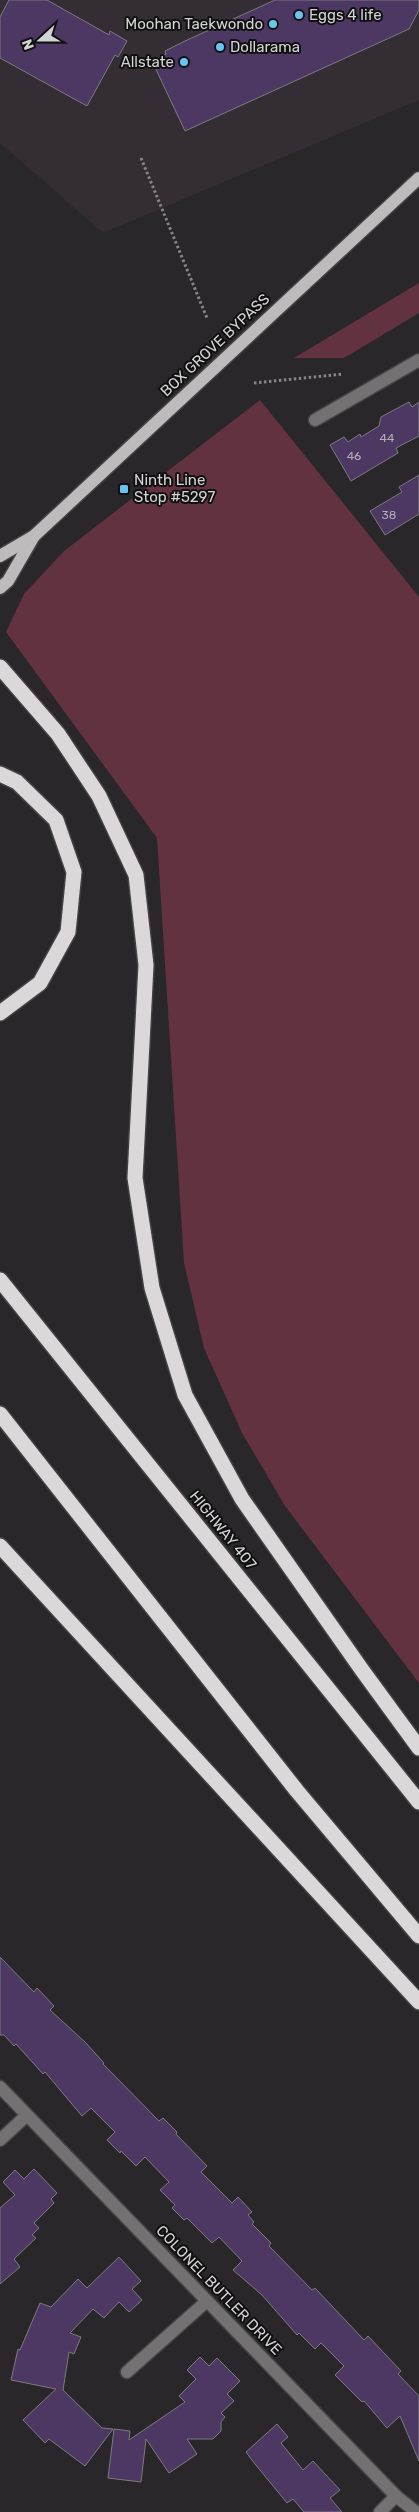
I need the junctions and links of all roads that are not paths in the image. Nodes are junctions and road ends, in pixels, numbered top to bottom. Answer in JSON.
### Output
{"nodes":[{"id":1,"x":419,"y":178,"type":"edge"},
{"id":2,"x":419,"y":360,"type":"edge"},
{"id":3,"x":315,"y":420,"type":"dead end"},
{"id":4,"x":34,"y":536,"type":"junction"},
{"id":5,"x":0,"y":556,"type":"edge"},
{"id":6,"x":0,"y":588,"type":"edge"},
{"id":7,"x":0,"y":667,"type":"edge"},
{"id":8,"x":0,"y":774,"type":"edge"},
{"id":9,"x":0,"y":1013,"type":"edge"},
{"id":10,"x":0,"y":1280,"type":"edge"},
{"id":11,"x":0,"y":1414,"type":"edge"},
{"id":12,"x":0,"y":1546,"type":"edge"},
{"id":13,"x":419,"y":1748,"type":"edge"},
{"id":14,"x":419,"y":1802,"type":"edge"},
{"id":15,"x":419,"y":1936,"type":"edge"},
{"id":16,"x":419,"y":2002,"type":"edge"},
{"id":17,"x":0,"y":2087,"type":"edge"},
{"id":18,"x":27,"y":2115,"type":"junction"},
{"id":19,"x":0,"y":2140,"type":"edge"},
{"id":20,"x":207,"y":2301,"type":"junction"},
{"id":21,"x":128,"y":2372,"type":"dead end"},
{"id":22,"x":396,"y":2496,"type":"junction"},
{"id":23,"x":380,"y":2512,"type":"edge"},
{"id":24,"x":416,"y":2512,"type":"edge"}],
"edges":[{"from":1,"to":4,"type":"main road","name":"BOX GROVE BYPASS"},
{"from":2,"to":3,"type":"street"},
{"from":4,"to":5,"type":"main road"},
{"from":4,"to":6,"type":"main road"},
{"from":7,"to":13,"type":"highway"},
{"from":8,"to":9,"type":"highway"},
{"from":10,"to":14,"type":"highway","name":"HIGHWAY 407"},
{"from":11,"to":15,"type":"highway"},
{"from":12,"to":16,"type":"highway"},
{"from":17,"to":18,"type":"street","name":"COLONEL BUTLER DRIVE"},
{"from":18,"to":19,"type":"street"},
{"from":18,"to":20,"type":"street","name":"COLONEL BUTLER DRIVE"},
{"from":20,"to":21,"type":"street"},
{"from":20,"to":22,"type":"street","name":"COLONEL BUTLER DRIVE"},
{"from":22,"to":23,"type":"street"},
{"from":22,"to":24,"type":"street","name":"COLONEL BUTLER DRIVE"}]}
